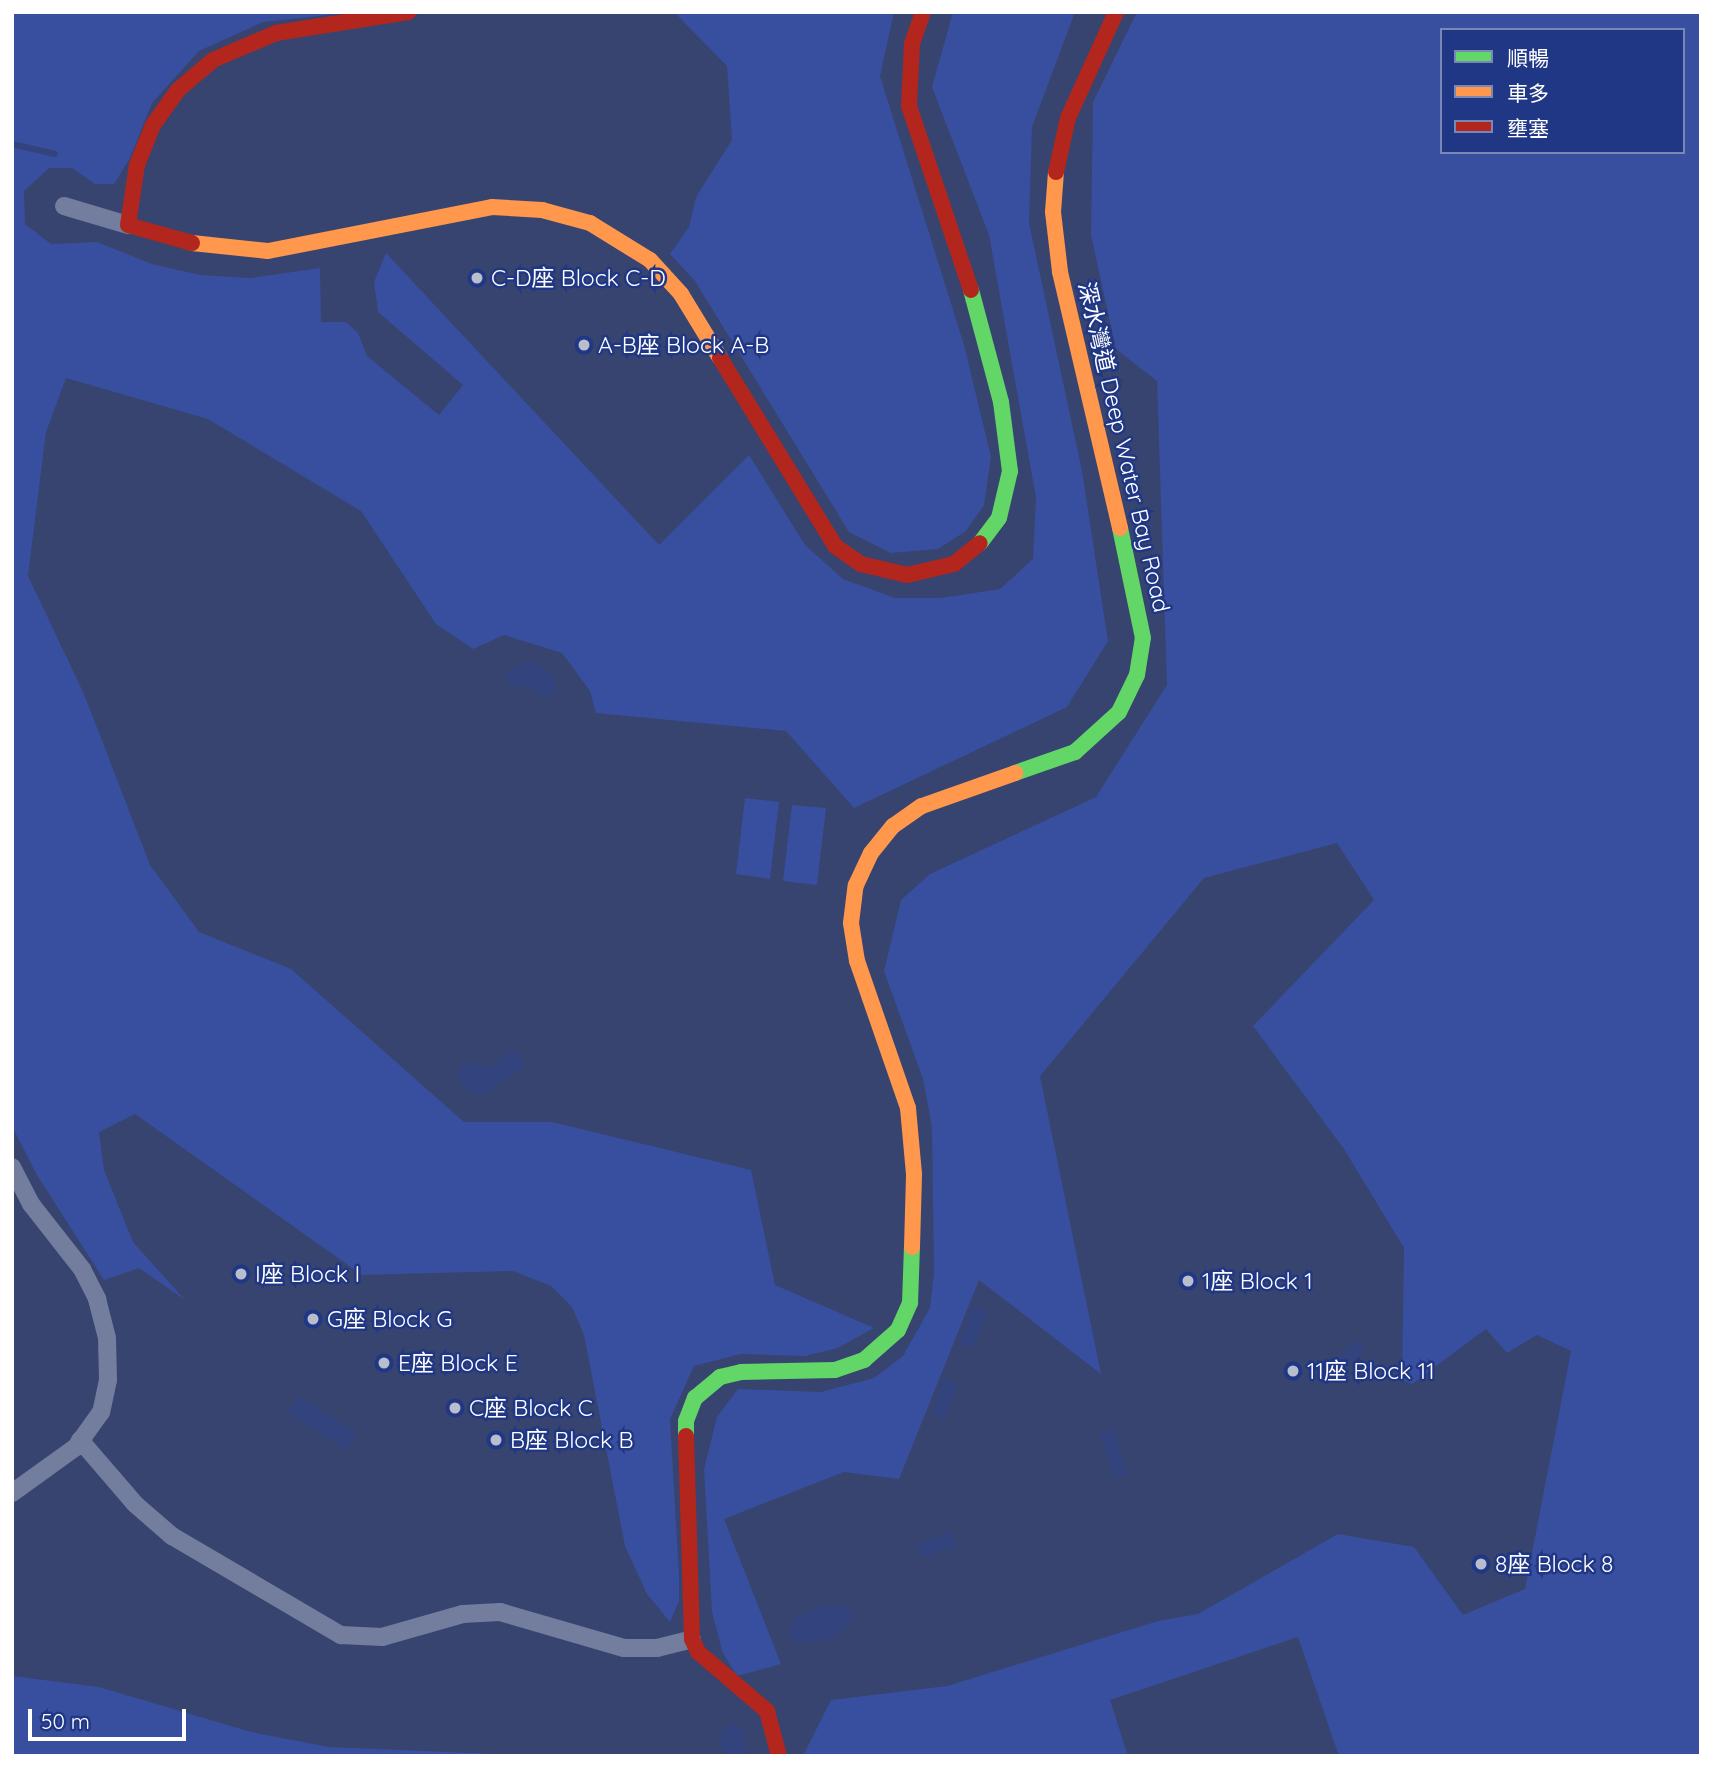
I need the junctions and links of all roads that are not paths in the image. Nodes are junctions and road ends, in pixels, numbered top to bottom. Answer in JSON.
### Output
{"nodes":[{"id":1,"x":408,"y":12,"type":"edge"},
{"id":2,"x":923,"y":12,"type":"edge"},
{"id":3,"x":1107,"y":12,"type":"edge"},
{"id":4,"x":1116,"y":12,"type":"edge"},
{"id":5,"x":1104,"y":35,"type":"junction"},
{"id":6,"x":64,"y":206,"type":"dead end"},
{"id":7,"x":128,"y":225,"type":"junction"},
{"id":8,"x":12,"y":1167,"type":"edge"},
{"id":9,"x":80,"y":1440,"type":"junction"},
{"id":10,"x":12,"y":1493,"type":"edge"},
{"id":11,"x":692,"y":1639,"type":"junction"},
{"id":12,"x":779,"y":1756,"type":"edge"}],
"edges":[{"from":1,"to":7,"type":"street"},
{"from":2,"to":7,"type":"street"},
{"from":3,"to":5,"type":"street"},
{"from":4,"to":5,"type":"street","name":"深水灣道 Deep Water Bay Road"},
{"from":5,"to":11,"type":"street","name":"深水灣道 Deep Water Bay Road"},
{"from":6,"to":7,"type":"street"},
{"from":8,"to":9,"type":"street"},
{"from":9,"to":10,"type":"street"},
{"from":9,"to":11,"type":"street"},
{"from":11,"to":12,"type":"street"}]}
